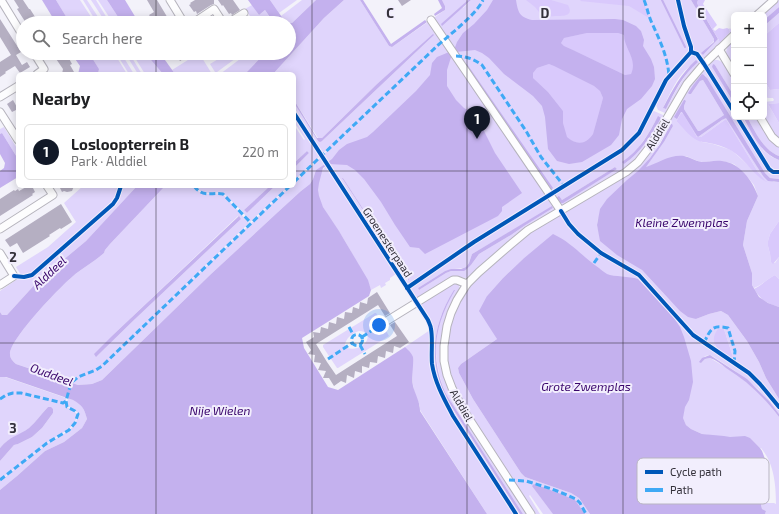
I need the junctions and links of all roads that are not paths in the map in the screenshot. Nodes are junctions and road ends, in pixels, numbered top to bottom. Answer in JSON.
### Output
{"nodes":[{"id":1,"x":0,"y":0,"type":"edge"},
{"id":2,"x":170,"y":0,"type":"edge"},
{"id":3,"x":774,"y":0,"type":"edge"},
{"id":4,"x":760,"y":12,"type":"edge"},
{"id":5,"x":244,"y":13,"type":"dead end"},
{"id":6,"x":180,"y":16,"type":"edge"},
{"id":7,"x":204,"y":16,"type":"edge"},
{"id":8,"x":218,"y":16,"type":"edge"},
{"id":9,"x":239,"y":16,"type":"edge"},
{"id":10,"x":431,"y":20,"type":"dead end"},
{"id":11,"x":16,"y":25,"type":"edge"},
{"id":12,"x":731,"y":38,"type":"edge"},
{"id":13,"x":719,"y":49,"type":"junction"},
{"id":14,"x":38,"y":60,"type":"edge"},
{"id":15,"x":731,"y":69,"type":"edge"},
{"id":16,"x":40,"y":72,"type":"edge"},
{"id":17,"x":16,"y":87,"type":"edge"},
{"id":18,"x":0,"y":97,"type":"edge"},
{"id":19,"x":0,"y":112,"type":"edge"},
{"id":20,"x":762,"y":120,"type":"edge"},
{"id":21,"x":3,"y":122,"type":"edge"},
{"id":22,"x":16,"y":138,"type":"edge"},
{"id":23,"x":779,"y":143,"type":"edge"},
{"id":24,"x":48,"y":188,"type":"edge"},
{"id":25,"x":561,"y":211,"type":"junction"},
{"id":26,"x":0,"y":228,"type":"edge"},
{"id":27,"x":0,"y":253,"type":"edge"},
{"id":28,"x":467,"y":284,"type":"junction"},
{"id":29,"x":0,"y":285,"type":"edge"},
{"id":30,"x":385,"y":322,"type":"dead end"},
{"id":31,"x":531,"y":514,"type":"edge"}],
"edges":[{"from":1,"to":11,"type":"street"},
{"from":2,"to":6,"type":"street"},
{"from":3,"to":4,"type":"street"},
{"from":5,"to":9,"type":"street"},
{"from":7,"to":8,"type":"street"},
{"from":10,"to":25,"type":"street"},
{"from":12,"to":13,"type":"street","name":"Alddiel"},
{"from":13,"to":15,"type":"street"},
{"from":13,"to":25,"type":"street","name":"Alddiel"},
{"from":14,"to":16,"type":"street"},
{"from":17,"to":18,"type":"street"},
{"from":19,"to":21,"type":"street"},
{"from":20,"to":23,"type":"street"},
{"from":21,"to":22,"type":"street"},
{"from":24,"to":26,"type":"street"},
{"from":25,"to":28,"type":"street","name":"Alddiel"},
{"from":27,"to":29,"type":"street"},
{"from":28,"to":30,"type":"street"},
{"from":28,"to":31,"type":"street","name":"Alddiel"}]}
